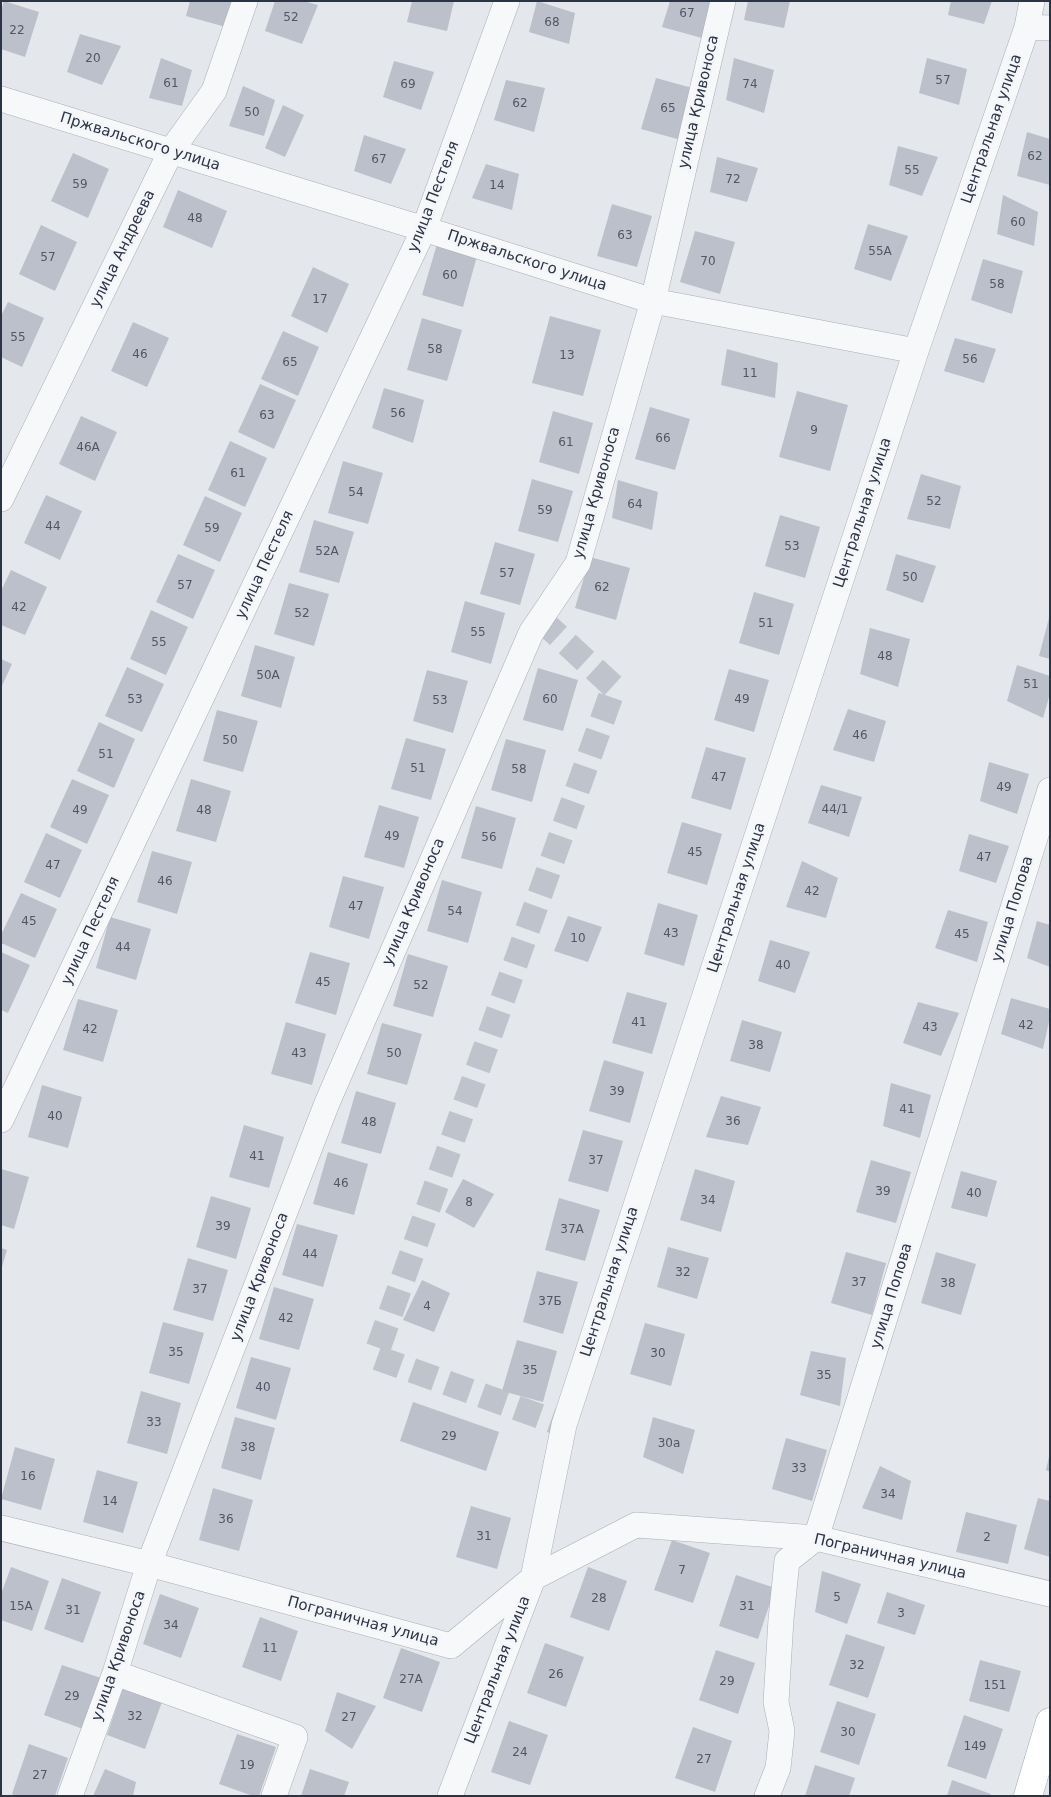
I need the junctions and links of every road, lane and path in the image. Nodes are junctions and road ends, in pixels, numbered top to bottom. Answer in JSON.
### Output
{"nodes":[{"id":1,"x":245,"y":1,"type":"edge"},
{"id":2,"x":507,"y":1,"type":"edge"},
{"id":3,"x":723,"y":1,"type":"edge"},
{"id":4,"x":1032,"y":1,"type":"edge"},
{"id":5,"x":1038,"y":28,"type":"edge"},
{"id":6,"x":1,"y":99,"type":"edge"},
{"id":7,"x":171,"y":151,"type":"junction"},
{"id":8,"x":424,"y":229,"type":"junction"},
{"id":9,"x":653,"y":301,"type":"junction"},
{"id":10,"x":916,"y":351,"type":"junction"},
{"id":11,"x":1,"y":499,"type":"edge"},
{"id":12,"x":1050,"y":790,"type":"edge"},
{"id":13,"x":1,"y":1120,"type":"edge"},
{"id":14,"x":1,"y":1528,"type":"edge"},
{"id":15,"x":816,"y":1538,"type":"junction"},
{"id":16,"x":149,"y":1564,"type":"junction"},
{"id":17,"x":533,"y":1578,"type":"junction"},
{"id":18,"x":1050,"y":1594,"type":"edge"},
{"id":19,"x":115,"y":1674,"type":"junction"},
{"id":20,"x":1050,"y":1722,"type":"edge"},
{"id":21,"x":70,"y":1796,"type":"edge"},
{"id":22,"x":274,"y":1796,"type":"edge"},
{"id":23,"x":450,"y":1796,"type":"edge"},
{"id":24,"x":767,"y":1796,"type":"edge"},
{"id":25,"x":1028,"y":1796,"type":"edge"}],
"edges":[{"from":1,"to":7,"type":"street","name":"улица Андреева"},
{"from":2,"to":8,"type":"street","name":"улица Пестеля"},
{"from":3,"to":9,"type":"street","name":"улица Кривоноса"},
{"from":4,"to":5,"type":"street","name":"Центральная улица"},
{"from":5,"to":10,"type":"street","name":"Центральная улица"},
{"from":6,"to":7,"type":"street","name":"Пржвальского улица"},
{"from":7,"to":8,"type":"street","name":"Пржвальского улица"},
{"from":7,"to":11,"type":"street","name":"улица Андреева"},
{"from":8,"to":9,"type":"street","name":"Пржвальского улица"},
{"from":8,"to":13,"type":"street","name":"улица Пестеля"},
{"from":9,"to":10,"type":"street","name":"Пржвальского улица"},
{"from":9,"to":16,"type":"street","name":"улица Кривоноса"},
{"from":10,"to":17,"type":"street","name":"Центральная улица"},
{"from":12,"to":15,"type":"street","name":"улица Попова"},
{"from":14,"to":16,"type":"street","name":"Пограничная улица"},
{"from":15,"to":17,"type":"street","name":"Пограничная улица"},
{"from":15,"to":18,"type":"street","name":"Пограничная улица"},
{"from":15,"to":24,"type":"street"},
{"from":16,"to":17,"type":"street","name":"Пограничная улица"},
{"from":16,"to":19,"type":"street","name":"улица Кривоноса"},
{"from":17,"to":23,"type":"street","name":"Центральная улица"},
{"from":19,"to":21,"type":"street","name":"улица Кривоноса"},
{"from":19,"to":22,"type":"street"},
{"from":20,"to":25,"type":"main road"}]}
